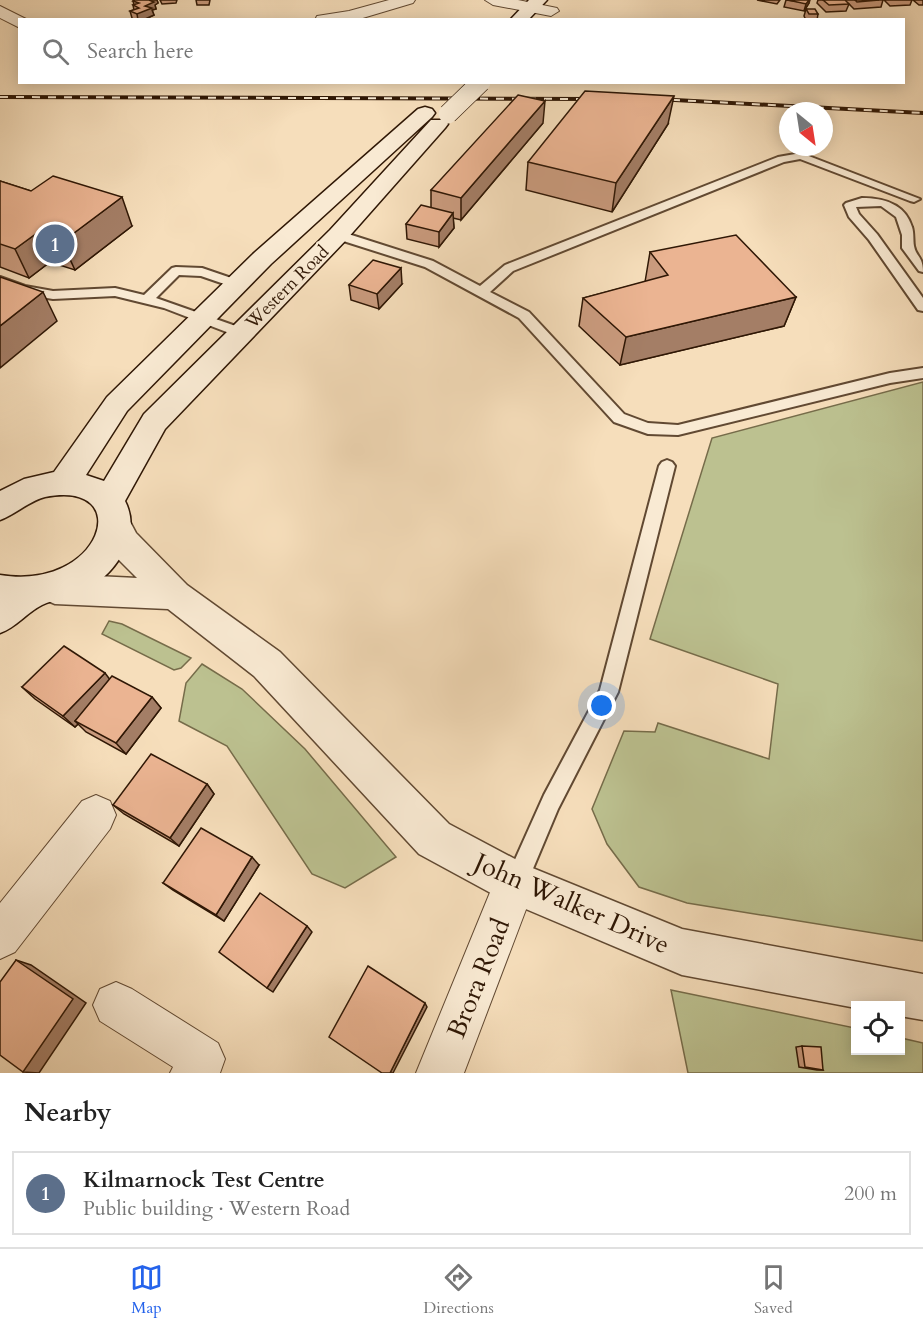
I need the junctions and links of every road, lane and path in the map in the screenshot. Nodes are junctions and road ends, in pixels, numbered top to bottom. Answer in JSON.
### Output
{"nodes":[{"id":1,"x":407,"y":0,"type":"edge"},
{"id":2,"x":493,"y":0,"type":"edge"},
{"id":3,"x":546,"y":8,"type":"edge"},
{"id":4,"x":0,"y":11,"type":"edge"},
{"id":5,"x":336,"y":18,"type":"edge"},
{"id":6,"x":523,"y":18,"type":"edge"},
{"id":7,"x":18,"y":22,"type":"edge"},
{"id":8,"x":454,"y":84,"type":"edge"},
{"id":9,"x":478,"y":84,"type":"edge"},
{"id":10,"x":437,"y":114,"type":"junction"},
{"id":11,"x":914,"y":199,"type":"dead end"},
{"id":12,"x":338,"y":235,"type":"junction"},
{"id":13,"x":923,"y":268,"type":"edge"},
{"id":14,"x":0,"y":281,"type":"edge"},
{"id":15,"x":236,"y":284,"type":"junction"},
{"id":16,"x":483,"y":291,"type":"junction"},
{"id":17,"x":147,"y":300,"type":"junction"},
{"id":18,"x":923,"y":307,"type":"edge"},
{"id":19,"x":202,"y":319,"type":"junction"},
{"id":20,"x":242,"y":333,"type":"junction"},
{"id":21,"x":923,"y":364,"type":"edge"},
{"id":22,"x":923,"y":373,"type":"edge"},
{"id":23,"x":890,"y":378,"type":"junction"},
{"id":24,"x":667,"y":466,"type":"dead end"},
{"id":25,"x":64,"y":483,"type":"junction"},
{"id":26,"x":6,"y":500,"type":"edge"},
{"id":27,"x":112,"y":513,"type":"junction"},
{"id":28,"x":29,"y":591,"type":"edge"},
{"id":29,"x":175,"y":595,"type":"junction"},
{"id":30,"x":0,"y":618,"type":"edge"},
{"id":31,"x":96,"y":815,"type":"dead end"},
{"id":32,"x":515,"y":883,"type":"junction"},
{"id":33,"x":0,"y":937,"type":"edge"},
{"id":34,"x":923,"y":997,"type":"edge"},
{"id":35,"x":116,"y":1005,"type":"dead end"},
{"id":36,"x":194,"y":1073,"type":"edge"},
{"id":37,"x":440,"y":1073,"type":"edge"}],
"edges":[{"from":1,"to":5,"type":"street"},
{"from":2,"to":3,"type":"street"},
{"from":3,"to":6,"type":"main road"},
{"from":4,"to":7,"type":"street"},
{"from":8,"to":10,"type":"main road","name":"Western Road"},
{"from":9,"to":10,"type":"main road","name":"Western Road","bridge":true},
{"from":10,"to":12,"type":"main road","name":"Western Road"},
{"from":10,"to":15,"type":"main road","name":"Western Road"},
{"from":11,"to":16,"type":"lane"},
{"from":12,"to":16,"type":"lane"},
{"from":12,"to":20,"type":"main road","name":"Western Road"},
{"from":13,"to":18,"type":"lane"},
{"from":14,"to":17,"type":"lane"},
{"from":15,"to":17,"type":"lane"},
{"from":15,"to":19,"type":"main road","name":"Western Road"},
{"from":16,"to":23,"type":"lane"},
{"from":17,"to":19,"type":"lane"},
{"from":19,"to":20,"type":"lane"},
{"from":19,"to":25,"type":"main road","name":"Western Road"},
{"from":20,"to":27,"type":"main road","name":"Western Road"},
{"from":21,"to":23,"type":"lane"},
{"from":22,"to":23,"type":"lane"},
{"from":24,"to":32,"type":"lane"},
{"from":25,"to":26,"type":"main road"},
{"from":25,"to":27,"type":"main road"},
{"from":27,"to":28,"type":"main road","name":"Western Road"},
{"from":27,"to":29,"type":"main road","name":"John Walker Drive"},
{"from":28,"to":29,"type":"main road"},
{"from":28,"to":30,"type":"main road","name":"Western Road"},
{"from":29,"to":32,"type":"main road","name":"John Walker Drive"},
{"from":31,"to":33,"type":"street"},
{"from":32,"to":34,"type":"main road","name":"John Walker Drive"},
{"from":32,"to":37,"type":"street","name":"Brora Road"},
{"from":35,"to":36,"type":"street"}]}
